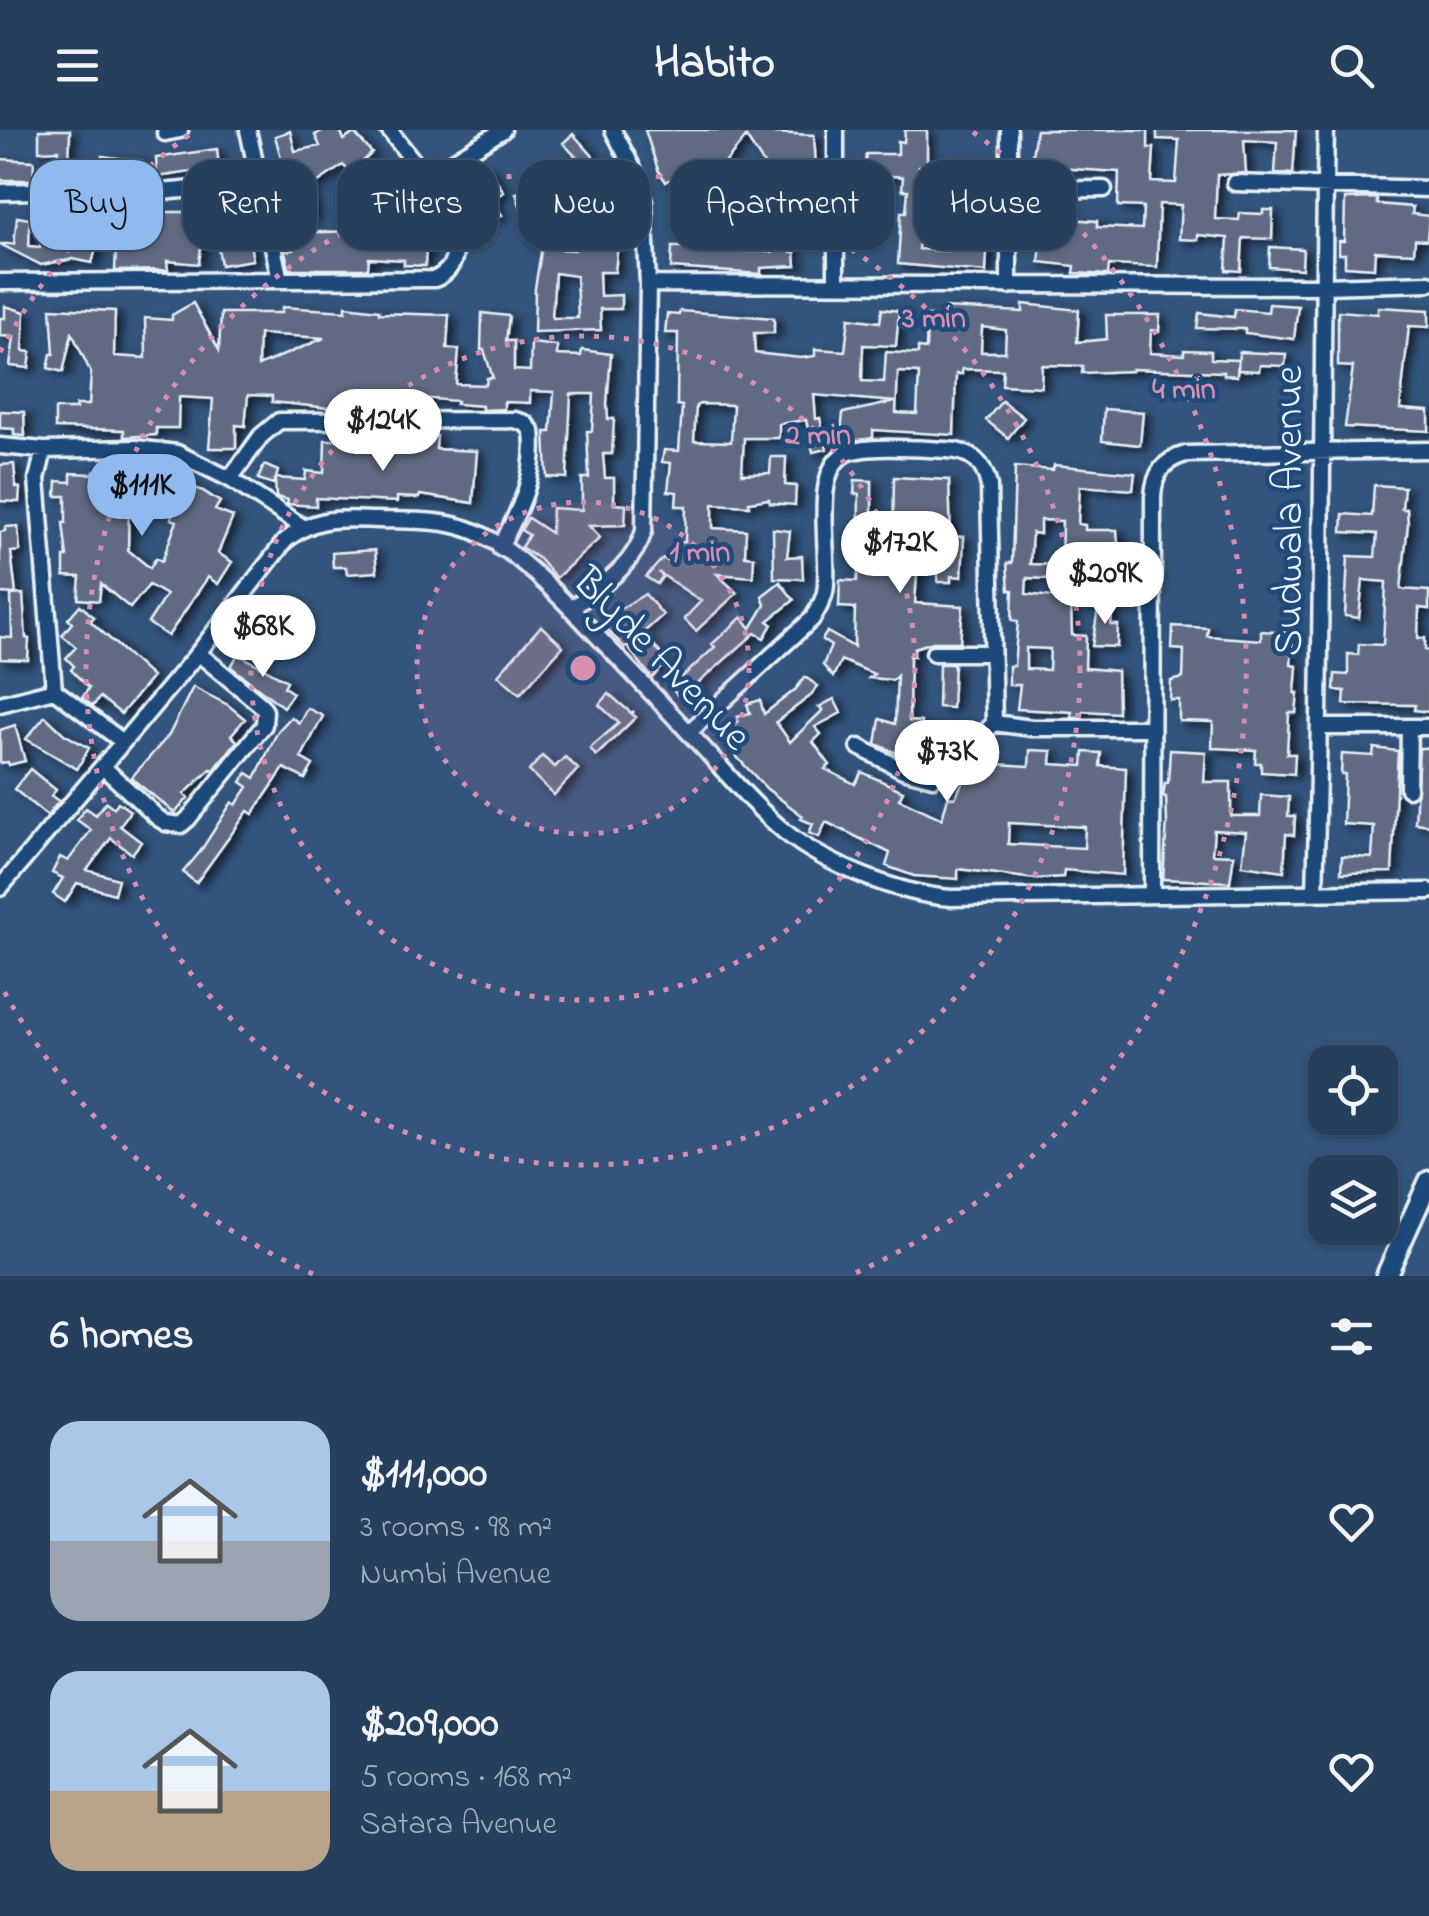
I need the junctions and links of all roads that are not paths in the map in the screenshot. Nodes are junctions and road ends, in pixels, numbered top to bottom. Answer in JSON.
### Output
{"nodes":[{"id":1,"x":248,"y":130,"type":"edge"},
{"id":2,"x":389,"y":130,"type":"edge"},
{"id":3,"x":503,"y":130,"type":"edge"},
{"id":4,"x":613,"y":130,"type":"edge"},
{"id":5,"x":836,"y":130,"type":"edge"},
{"id":6,"x":1008,"y":130,"type":"edge"},
{"id":7,"x":1326,"y":130,"type":"edge"},
{"id":8,"x":254,"y":160,"type":"edge"},
{"id":9,"x":412,"y":160,"type":"edge"},
{"id":10,"x":455,"y":160,"type":"edge"},
{"id":11,"x":1008,"y":160,"type":"edge"},
{"id":12,"x":1236,"y":184,"type":"dead end"},
{"id":13,"x":1324,"y":188,"type":"junction"},
{"id":14,"x":1076,"y":189,"type":"edge"},
{"id":15,"x":1104,"y":189,"type":"dead end"},
{"id":16,"x":1429,"y":189,"type":"edge"},
{"id":17,"x":30,"y":191,"type":"edge"},
{"id":18,"x":0,"y":192,"type":"edge"},
{"id":19,"x":273,"y":250,"type":"edge"},
{"id":20,"x":454,"y":250,"type":"edge"},
{"id":21,"x":1008,"y":250,"type":"edge"},
{"id":22,"x":280,"y":280,"type":"junction"},
{"id":23,"x":0,"y":282,"type":"edge"},
{"id":24,"x":1429,"y":283,"type":"edge"},
{"id":25,"x":648,"y":284,"type":"junction"},
{"id":26,"x":836,"y":285,"type":"junction"},
{"id":27,"x":1008,"y":286,"type":"junction"},
{"id":28,"x":1322,"y":286,"type":"junction"},
{"id":29,"x":0,"y":446,"type":"edge"},
{"id":30,"x":44,"y":450,"type":"junction"},
{"id":31,"x":1429,"y":450,"type":"edge"},
{"id":32,"x":1320,"y":452,"type":"junction"},
{"id":33,"x":230,"y":479,"type":"junction"},
{"id":34,"x":302,"y":526,"type":"junction"},
{"id":35,"x":500,"y":548,"type":"junction"},
{"id":36,"x":571,"y":609,"type":"junction"},
{"id":37,"x":198,"y":653,"type":"junction"},
{"id":38,"x":992,"y":653,"type":"junction"},
{"id":39,"x":934,"y":654,"type":"dead end"},
{"id":40,"x":54,"y":690,"type":"junction"},
{"id":41,"x":0,"y":704,"type":"edge"},
{"id":42,"x":994,"y":723,"type":"junction"},
{"id":43,"x":1320,"y":726,"type":"junction"},
{"id":44,"x":1409,"y":727,"type":"junction"},
{"id":45,"x":1150,"y":728,"type":"junction"},
{"id":46,"x":1429,"y":728,"type":"edge"},
{"id":47,"x":689,"y":732,"type":"junction"},
{"id":48,"x":123,"y":742,"type":"junction"},
{"id":49,"x":859,"y":747,"type":"dead end"},
{"id":50,"x":103,"y":767,"type":"junction"},
{"id":51,"x":1408,"y":789,"type":"dead end"},
{"id":52,"x":0,"y":888,"type":"edge"},
{"id":53,"x":1315,"y":892,"type":"junction"},
{"id":54,"x":1429,"y":892,"type":"edge"},
{"id":55,"x":1152,"y":895,"type":"junction"},
{"id":56,"x":1429,"y":1181,"type":"edge"},
{"id":57,"x":1386,"y":1276,"type":"edge"}],
"edges":[{"from":1,"to":8,"type":"street"},
{"from":2,"to":9,"type":"street"},
{"from":3,"to":10,"type":"street"},
{"from":4,"to":25,"type":"street"},
{"from":5,"to":26,"type":"street"},
{"from":6,"to":11,"type":"street"},
{"from":7,"to":13,"type":"street","name":"Sudwala Avenue"},
{"from":12,"to":13,"type":"street"},
{"from":13,"to":16,"type":"street"},
{"from":13,"to":28,"type":"street","name":"Sudwala Avenue"},
{"from":14,"to":15,"type":"street"},
{"from":17,"to":18,"type":"street"},
{"from":19,"to":22,"type":"street"},
{"from":20,"to":22,"type":"street"},
{"from":21,"to":27,"type":"street"},
{"from":22,"to":23,"type":"street"},
{"from":24,"to":28,"type":"street"},
{"from":25,"to":26,"type":"street"},
{"from":25,"to":36,"type":"street"},
{"from":26,"to":27,"type":"street"},
{"from":27,"to":28,"type":"street"},
{"from":28,"to":32,"type":"street","name":"Sudwala Avenue"},
{"from":29,"to":30,"type":"street"},
{"from":30,"to":33,"type":"street"},
{"from":30,"to":40,"type":"street"},
{"from":31,"to":32,"type":"street"},
{"from":32,"to":43,"type":"street","name":"Sudwala Avenue"},
{"from":32,"to":45,"type":"street"},
{"from":33,"to":34,"type":"street"},
{"from":33,"to":35,"type":"street"},
{"from":34,"to":35,"type":"street","name":"Blyde Avenue"},
{"from":34,"to":37,"type":"street"},
{"from":35,"to":36,"type":"street","name":"Blyde Avenue"},
{"from":36,"to":47,"type":"street","name":"Blyde Avenue"},
{"from":37,"to":48,"type":"street"},
{"from":37,"to":50,"type":"street"},
{"from":38,"to":39,"type":"street"},
{"from":38,"to":42,"type":"street"},
{"from":38,"to":47,"type":"street"},
{"from":40,"to":41,"type":"street"},
{"from":40,"to":48,"type":"street"},
{"from":42,"to":45,"type":"street"},
{"from":42,"to":49,"type":"street"},
{"from":43,"to":44,"type":"street"},
{"from":43,"to":53,"type":"street","name":"Sudwala Avenue"},
{"from":44,"to":46,"type":"street"},
{"from":44,"to":51,"type":"street"},
{"from":45,"to":55,"type":"street"},
{"from":47,"to":55,"type":"street","name":"Blyde Avenue"},
{"from":48,"to":50,"type":"street"},
{"from":50,"to":52,"type":"street"},
{"from":53,"to":54,"type":"street","name":"Blyde Avenue"},
{"from":53,"to":55,"type":"street","name":"Blyde Avenue"},
{"from":56,"to":57,"type":"main road"}]}
